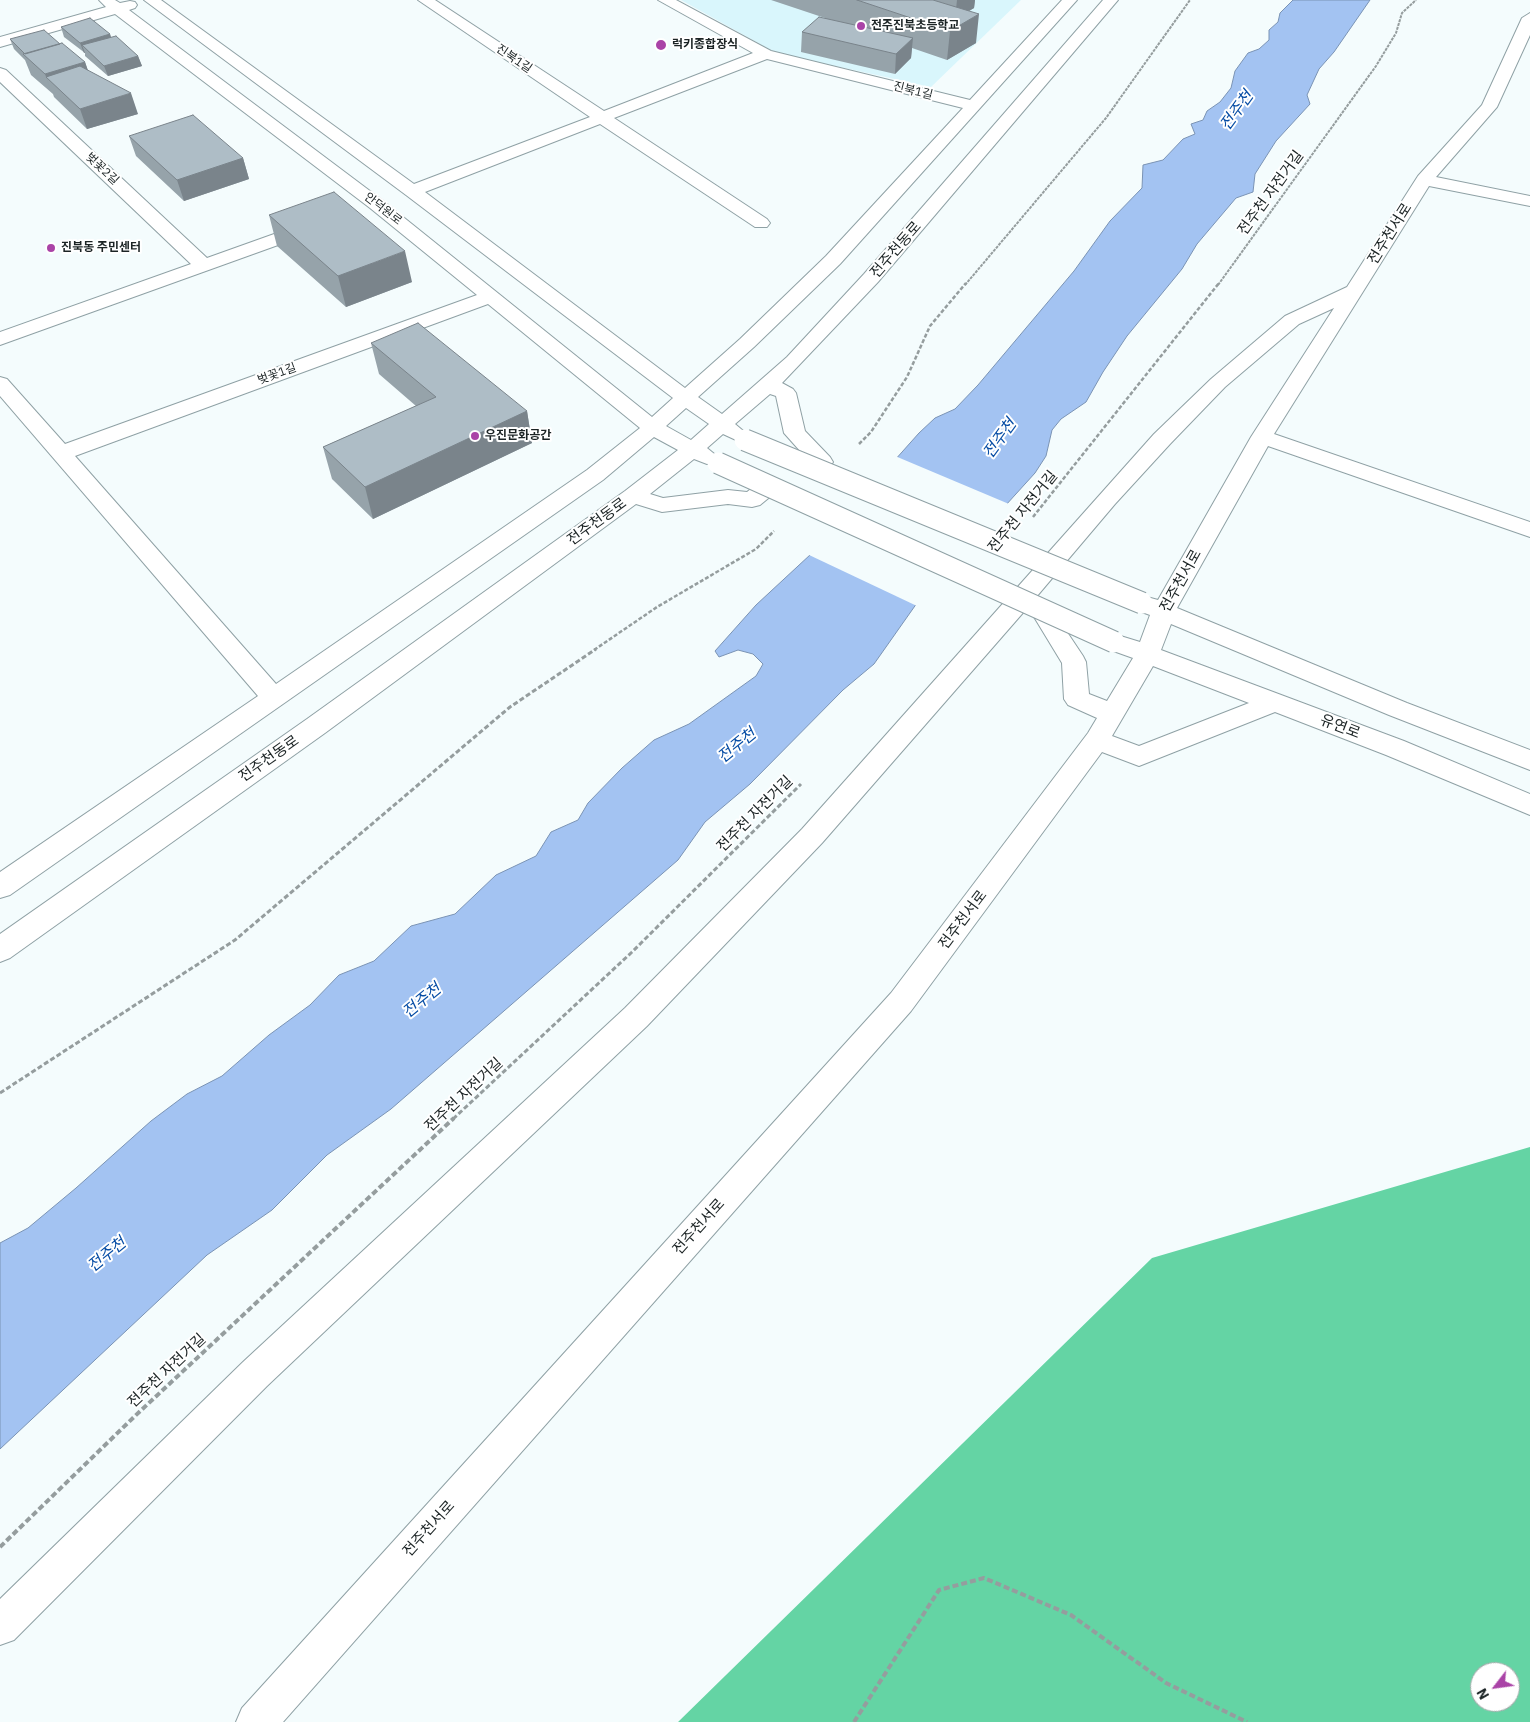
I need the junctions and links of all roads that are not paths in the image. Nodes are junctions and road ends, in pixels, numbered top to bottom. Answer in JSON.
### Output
{"nodes":[{"id":1,"x":150,"y":0,"type":"edge"},
{"id":2,"x":425,"y":0,"type":"edge"},
{"id":3,"x":665,"y":0,"type":"edge"},
{"id":4,"x":1070,"y":0,"type":"edge"},
{"id":5,"x":1111,"y":0,"type":"edge"},
{"id":6,"x":112,"y":4,"type":"edge"},
{"id":7,"x":1530,"y":18,"type":"edge"},
{"id":8,"x":0,"y":42,"type":"edge"},
{"id":9,"x":766,"y":54,"type":"junction"},
{"id":10,"x":0,"y":73,"type":"edge"},
{"id":11,"x":971,"y":105,"type":"junction"},
{"id":12,"x":603,"y":118,"type":"junction"},
{"id":13,"x":1424,"y":180,"type":"junction"},
{"id":14,"x":412,"y":191,"type":"junction"},
{"id":15,"x":1530,"y":201,"type":"edge"},
{"id":16,"x":376,"y":204,"type":"junction"},
{"id":17,"x":358,"y":210,"type":"edge"},
{"id":18,"x":331,"y":220,"type":"edge"},
{"id":19,"x":761,"y":223,"type":"dead end"},
{"id":20,"x":204,"y":266,"type":"junction"},
{"id":21,"x":1354,"y":291,"type":"junction"},
{"id":22,"x":492,"y":296,"type":"junction"},
{"id":23,"x":0,"y":339,"type":"edge"},
{"id":24,"x":0,"y":383,"type":"edge"},
{"id":25,"x":768,"y":385,"type":"junction"},
{"id":26,"x":685,"y":398,"type":"junction"},
{"id":27,"x":722,"y":424,"type":"junction"},
{"id":28,"x":652,"y":428,"type":"junction"},
{"id":29,"x":1262,"y":436,"type":"junction"},
{"id":30,"x":693,"y":449,"type":"junction"},
{"id":31,"x":62,"y":453,"type":"junction"},
{"id":32,"x":813,"y":468,"type":"junction"},
{"id":33,"x":768,"y":486,"type":"junction"},
{"id":34,"x":633,"y":496,"type":"junction"},
{"id":35,"x":1530,"y":530,"type":"edge"},
{"id":36,"x":1039,"y":608,"type":"junction"},
{"id":37,"x":1152,"y":608,"type":"junction"},
{"id":38,"x":1147,"y":655,"type":"junction"},
{"id":39,"x":274,"y":698,"type":"junction"},
{"id":40,"x":1276,"y":702,"type":"junction"},
{"id":41,"x":1105,"y":727,"type":"junction"},
{"id":42,"x":1530,"y":760,"type":"edge"},
{"id":43,"x":1530,"y":805,"type":"edge"},
{"id":44,"x":0,"y":887,"type":"edge"},
{"id":45,"x":0,"y":950,"type":"edge"},
{"id":46,"x":0,"y":1626,"type":"edge"},
{"id":47,"x":256,"y":1722,"type":"edge"}],
"edges":[{"from":1,"to":6,"type":"street"},
{"from":1,"to":14,"type":"street"},
{"from":2,"to":12,"type":"street","name":"진북1길"},
{"from":3,"to":9,"type":"street","name":"진북1길"},
{"from":4,"to":11,"type":"street"},
{"from":5,"to":25,"type":"street","name":"전주천동로"},
{"from":6,"to":8,"type":"street"},
{"from":6,"to":16,"type":"street","name":"안덕원로"},
{"from":7,"to":13,"type":"street","name":"전주천서로"},
{"from":9,"to":11,"type":"street","name":"진북1길"},
{"from":9,"to":12,"type":"street"},
{"from":10,"to":20,"type":"street","name":"벚꽃2길"},
{"from":11,"to":26,"type":"street"},
{"from":12,"to":14,"type":"street"},
{"from":12,"to":19,"type":"street","name":"진북1길"},
{"from":13,"to":15,"type":"street"},
{"from":13,"to":21,"type":"street","name":"전주천서로"},
{"from":14,"to":26,"type":"street"},
{"from":16,"to":17,"type":"street"},
{"from":16,"to":22,"type":"street","name":"안덕원로"},
{"from":18,"to":20,"type":"street"},
{"from":20,"to":23,"type":"street"},
{"from":21,"to":29,"type":"street","name":"전주천서로"},
{"from":21,"to":46,"type":"street"},
{"from":22,"to":28,"type":"street","name":"안덕원로"},
{"from":22,"to":31,"type":"street","name":"벚꽃1길"},
{"from":24,"to":31,"type":"street"},
{"from":25,"to":27,"type":"street","name":"전주천동로"},
{"from":25,"to":32,"type":"street"},
{"from":26,"to":27,"type":"street"},
{"from":26,"to":28,"type":"street"},
{"from":27,"to":30,"type":"street","name":"전주천동로"},
{"from":27,"to":32,"type":"street","bridge":true},
{"from":28,"to":30,"type":"street","name":"안덕원로"},
{"from":28,"to":39,"type":"street"},
{"from":29,"to":35,"type":"street"},
{"from":29,"to":37,"type":"street","name":"전주천서로"},
{"from":30,"to":33,"type":"street","name":"안덕원로","bridge":true},
{"from":30,"to":34,"type":"street","name":"전주천동로"},
{"from":31,"to":39,"type":"street"},
{"from":32,"to":37,"type":"street","bridge":true},
{"from":33,"to":34,"type":"street"},
{"from":33,"to":36,"type":"street","name":"유연로","bridge":true},
{"from":34,"to":45,"type":"street","name":"전주천동로"},
{"from":36,"to":38,"type":"street","name":"유연로","bridge":true},
{"from":36,"to":41,"type":"street"},
{"from":37,"to":38,"type":"street","name":"전주천서로"},
{"from":37,"to":42,"type":"street"},
{"from":38,"to":40,"type":"street","name":"유연로"},
{"from":38,"to":41,"type":"street","name":"전주천서로"},
{"from":39,"to":44,"type":"street"},
{"from":40,"to":41,"type":"street"},
{"from":40,"to":43,"type":"street","name":"유연로"},
{"from":41,"to":47,"type":"street","name":"전주천서로"}]}
